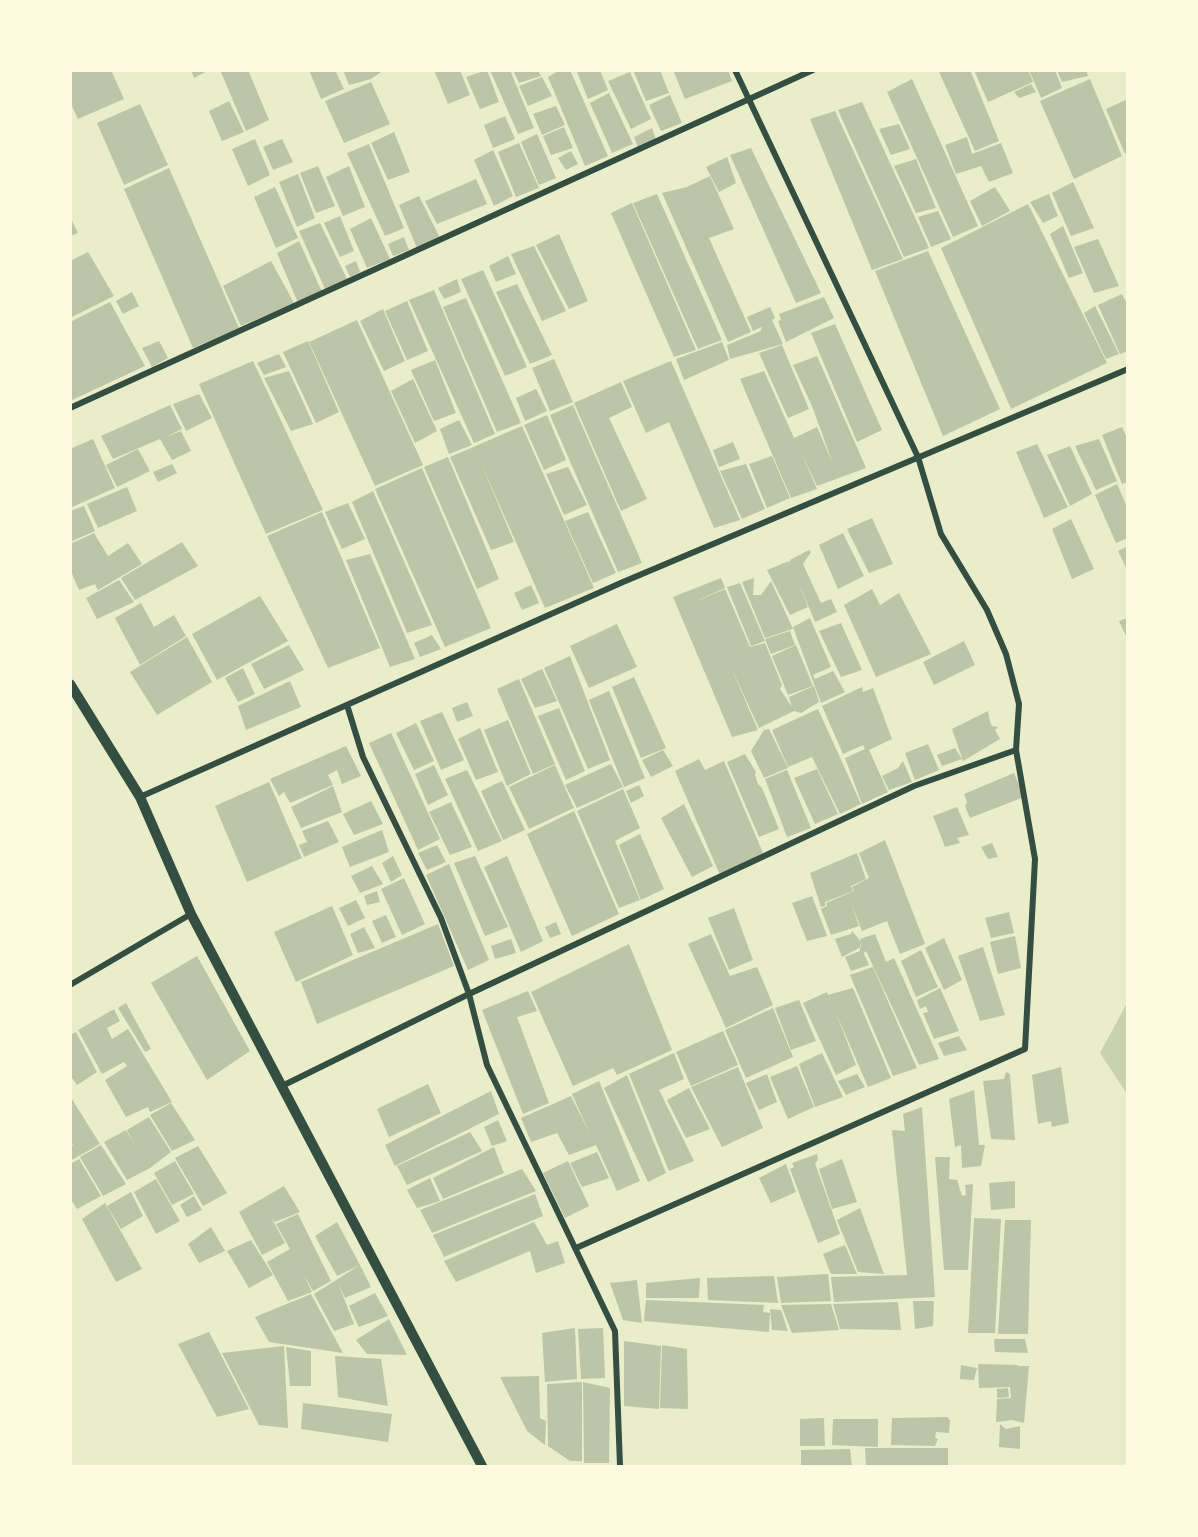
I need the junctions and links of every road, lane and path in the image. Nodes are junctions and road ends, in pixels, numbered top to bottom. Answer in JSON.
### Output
{"nodes":[{"id":1,"x":735,"y":70,"type":"edge"},
{"id":2,"x":813,"y":70,"type":"edge"},
{"id":3,"x":748,"y":101,"type":"junction"},
{"id":4,"x":1128,"y":369,"type":"edge"},
{"id":5,"x":70,"y":408,"type":"edge"},
{"id":6,"x":918,"y":457,"type":"junction"},
{"id":7,"x":70,"y":684,"type":"edge"},
{"id":8,"x":347,"y":705,"type":"junction"},
{"id":9,"x":1016,"y":750,"type":"junction"},
{"id":10,"x":140,"y":797,"type":"junction"},
{"id":11,"x":192,"y":914,"type":"junction"},
{"id":12,"x":70,"y":985,"type":"edge"},
{"id":13,"x":469,"y":994,"type":"junction"},
{"id":14,"x":282,"y":1086,"type":"junction"},
{"id":15,"x":576,"y":1248,"type":"junction"},
{"id":16,"x":482,"y":1467,"type":"edge"},
{"id":17,"x":620,"y":1467,"type":"edge"}],
"edges":[{"from":1,"to":3,"type":"street"},
{"from":2,"to":3,"type":"street"},
{"from":3,"to":5,"type":"street"},
{"from":3,"to":6,"type":"street"},
{"from":4,"to":6,"type":"street"},
{"from":6,"to":8,"type":"street"},
{"from":6,"to":9,"type":"street"},
{"from":7,"to":10,"type":"street"},
{"from":8,"to":10,"type":"street"},
{"from":8,"to":13,"type":"street"},
{"from":9,"to":13,"type":"street"},
{"from":9,"to":15,"type":"street"},
{"from":10,"to":11,"type":"street"},
{"from":11,"to":12,"type":"street"},
{"from":11,"to":14,"type":"street"},
{"from":13,"to":14,"type":"street"},
{"from":13,"to":15,"type":"street"},
{"from":14,"to":16,"type":"street"},
{"from":15,"to":17,"type":"street"}]}
